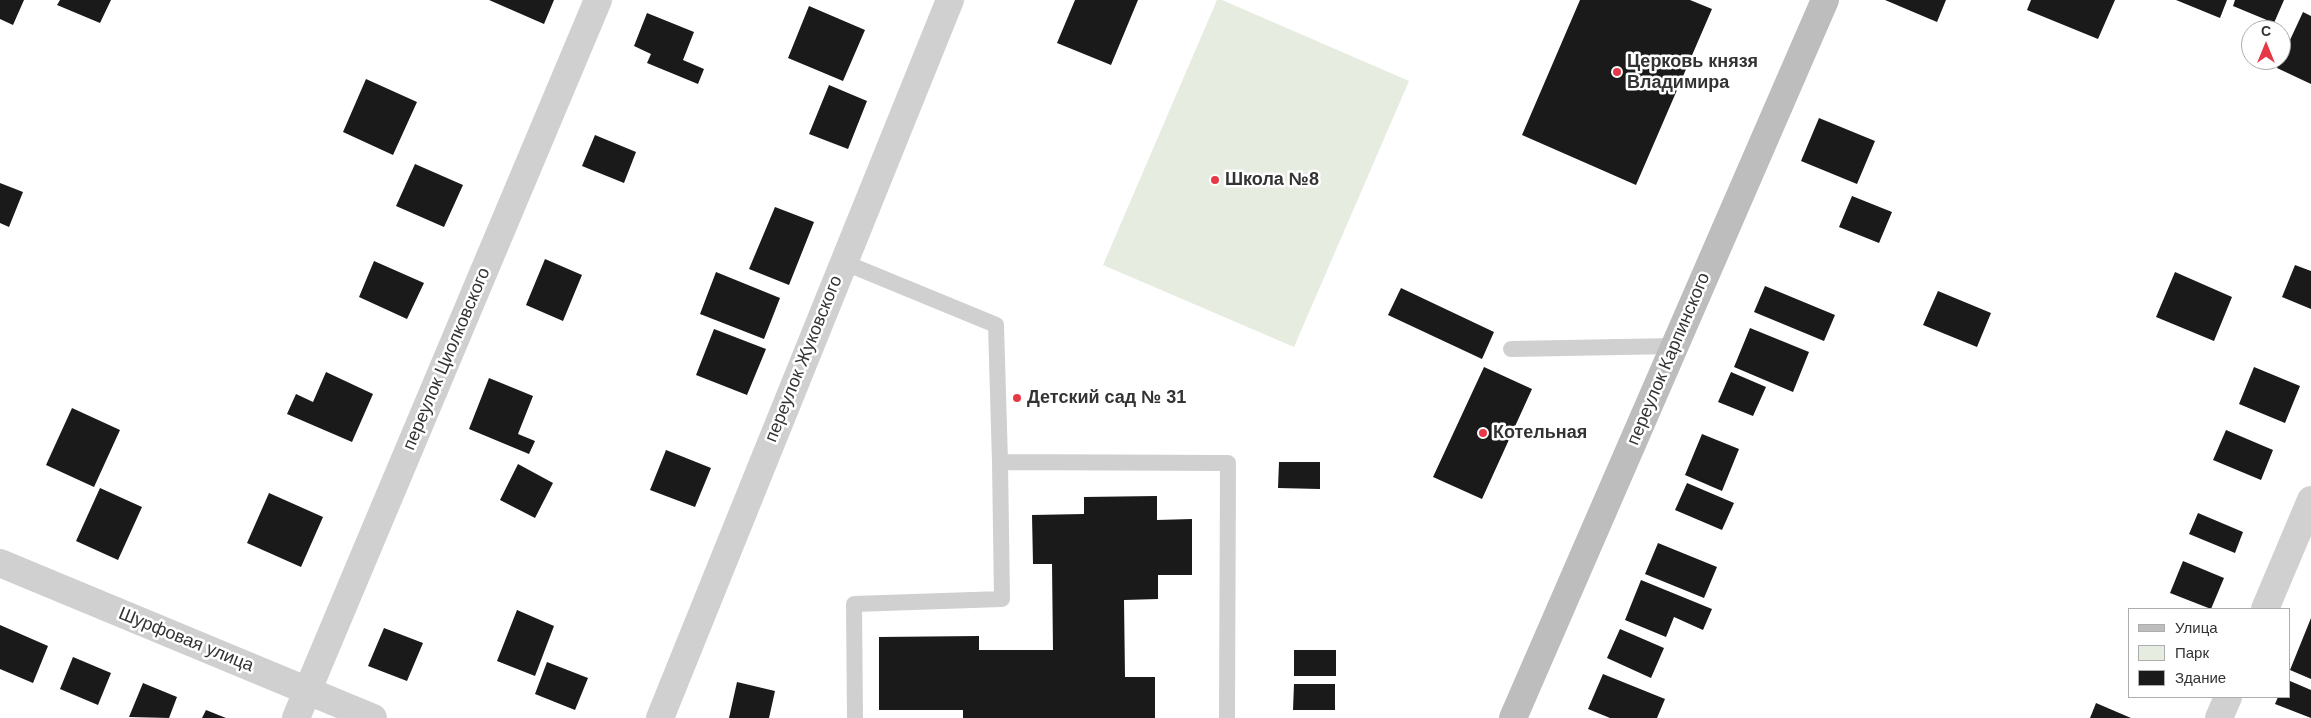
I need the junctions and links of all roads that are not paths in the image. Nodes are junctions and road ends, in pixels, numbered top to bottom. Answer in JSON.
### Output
{"nodes":[{"id":1,"x":598,"y":0,"type":"edge"},
{"id":2,"x":950,"y":0,"type":"edge"},
{"id":3,"x":1825,"y":0,"type":"edge"},
{"id":4,"x":843,"y":262,"type":"junction"},
{"id":5,"x":1675,"y":346,"type":"junction"},
{"id":6,"x":1511,"y":349,"type":"dead end"},
{"id":7,"x":1000,"y":462,"type":"junction"},
{"id":8,"x":2311,"y":500,"type":"edge"},
{"id":9,"x":0,"y":563,"type":"edge"},
{"id":10,"x":2265,"y":608,"type":"edge"},
{"id":11,"x":308,"y":690,"type":"junction"},
{"id":12,"x":2228,"y":698,"type":"edge"},
{"id":13,"x":296,"y":718,"type":"edge"},
{"id":14,"x":372,"y":718,"type":"edge"},
{"id":15,"x":660,"y":718,"type":"edge"},
{"id":16,"x":855,"y":718,"type":"edge"},
{"id":17,"x":1227,"y":718,"type":"edge"},
{"id":18,"x":1513,"y":718,"type":"edge"},
{"id":19,"x":2219,"y":718,"type":"edge"}],
"edges":[{"from":1,"to":11,"type":"street","name":"переулок Циолковского"},
{"from":2,"to":4,"type":"street","name":"переулок Жуковского"},
{"from":3,"to":5,"type":"street","name":"переулок Карпинского"},
{"from":4,"to":7,"type":"lane"},
{"from":4,"to":15,"type":"street","name":"переулок Жуковского"},
{"from":5,"to":6,"type":"lane"},
{"from":5,"to":18,"type":"street","name":"переулок Карпинского"},
{"from":7,"to":16,"type":"lane"},
{"from":7,"to":17,"type":"lane"},
{"from":8,"to":10,"type":"street"},
{"from":9,"to":11,"type":"street","name":"Шурфовая улица"},
{"from":11,"to":13,"type":"street","name":"переулок Циолковского"},
{"from":11,"to":14,"type":"street","name":"Шурфовая улица"},
{"from":12,"to":19,"type":"street"}]}
